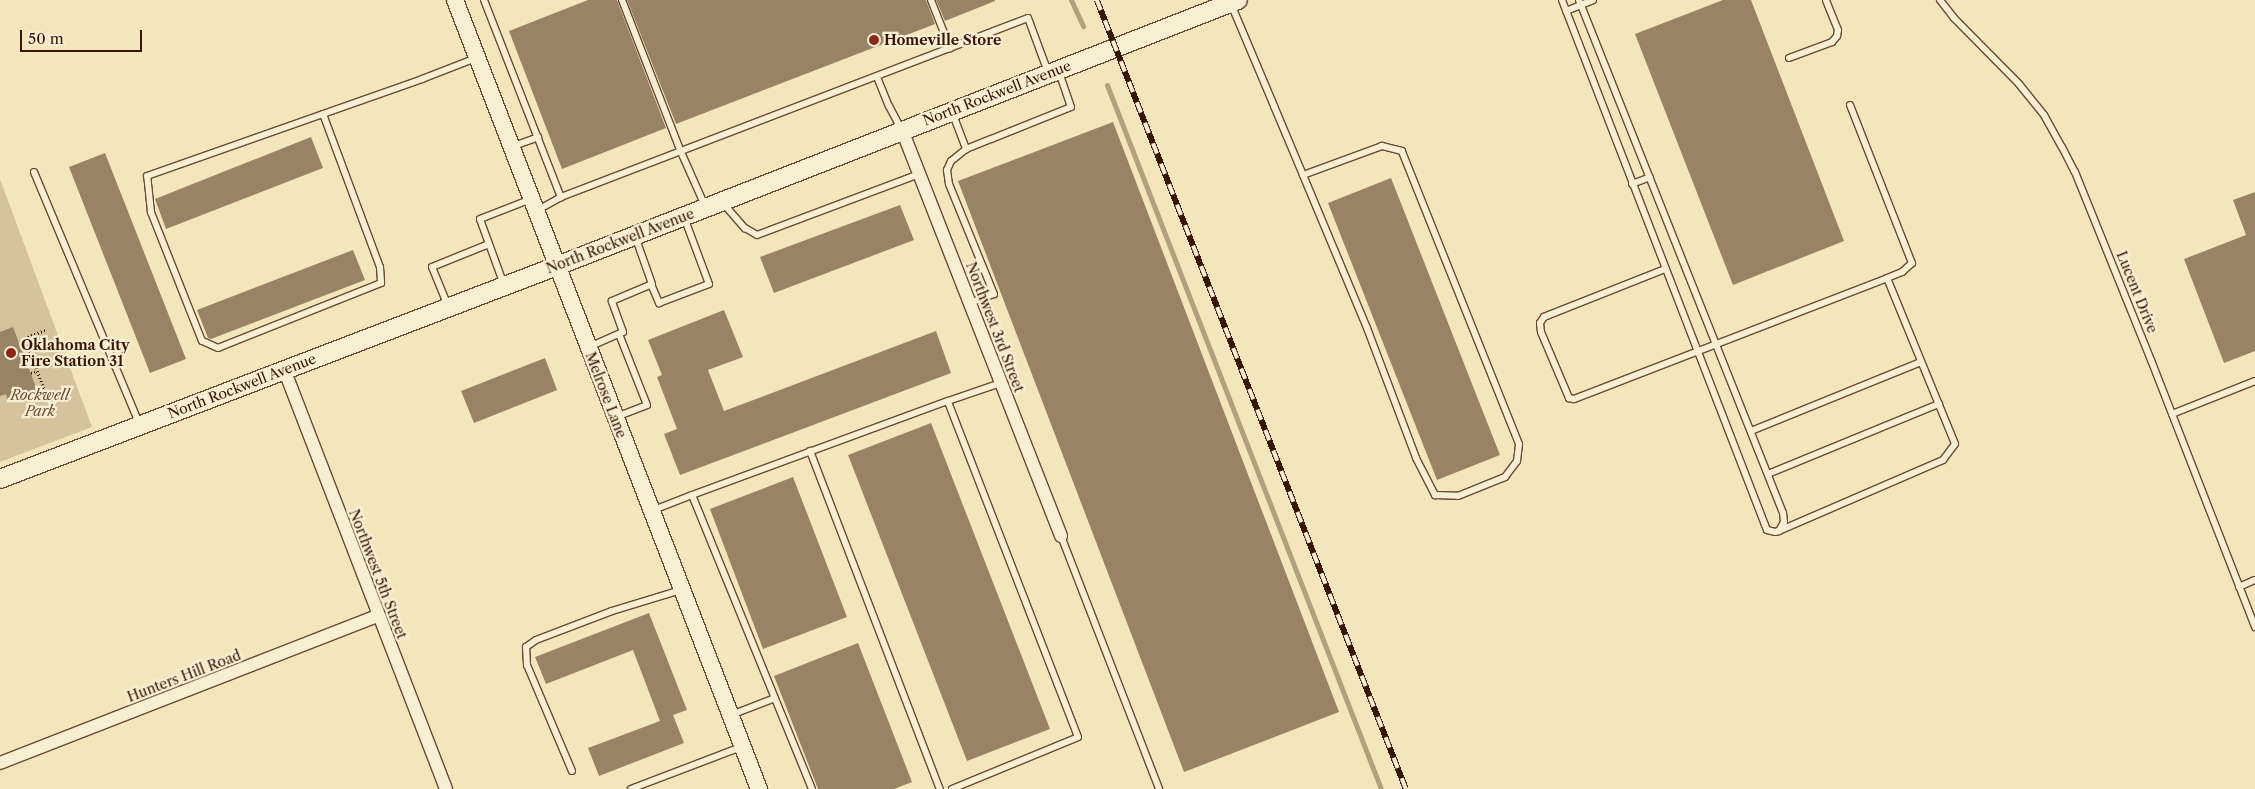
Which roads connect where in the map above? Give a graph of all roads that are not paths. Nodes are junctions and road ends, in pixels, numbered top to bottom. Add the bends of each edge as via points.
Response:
1 (455, 0) edge
2 (460, 0) edge
3 (484, 0) edge
4 (622, 0) edge
5 (931, 0) edge
6 (1562, 0) edge
7 (1593, 0) edge
8 (1826, 0) edge
9 (1940, 0) edge
10 (1235, 1) edge
11 (1580, 2) edge
12 (1566, 11) junction
13 (950, 48) junction
14 (477, 57) junction
15 (1789, 58) dead end
16 (1053, 71) junction
17 (877, 76) junction
18 (1850, 105) dead end
19 (951, 111) junction
20 (323, 114) junction
21 (902, 130) junction
22 (538, 137) junction
23 (512, 147) junction
24 (966, 149) junction
25 (681, 152) junction
26 (34, 172) dead end
27 (919, 174) junction
28 (1303, 175) junction
29 (1650, 177) junction
30 (1632, 184) junction
31 (561, 197) junction
32 (713, 204) junction
33 (534, 205) junction
34 (684, 216) junction
35 (635, 235) junction
36 (489, 244) junction
37 (557, 266) junction
38 (1665, 269) junction
39 (1887, 278) junction
40 (651, 284) junction
41 (504, 286) junction
42 (970, 303) junction
43 (448, 307) junction
44 (619, 334) junction
45 (1716, 343) junction
46 (588, 348) junction
47 (1698, 350) junction
48 (1921, 362) junction
49 (284, 369) junction
50 (2255, 381) edge
51 (1001, 383) junction
52 (948, 400) junction
53 (1939, 404) junction
54 (2172, 414) junction
55 (615, 418) junction
56 (139, 425) junction
57 (1751, 432) junction
58 (810, 451) junction
59 (1768, 474) junction
60 (0, 479) edge
61 (692, 495) junction
62 (651, 511) junction
63 (1779, 531) junction
64 (1061, 536) joint
65 (2255, 580) edge
66 (2239, 587) junction
67 (681, 590) junction
68 (378, 616) junction
69 (2255, 627) edge
70 (775, 698) junction
71 (730, 715) junction
72 (742, 746) junction
73 (0, 763) edge
74 (572, 771) dead end
75 (446, 789) edge
76 (631, 789) edge
77 (759, 789) edge
78 (812, 789) edge
79 (940, 789) edge
80 (952, 789) edge
81 (1159, 789) edge

1 - 2 lane
1 - 14 street, Melrose Lane
3 - 22 lane
4 - 25 lane
5 - 13 lane
6 - 12 lane
7 - 11 lane
8 - 15 lane via 1838,30 1837,36 1832,42
9 - 54 lane, Lucent Drive via 2019,84 2044,115 2062,147
10 - 16 main road, North Rockwell Avenue
10 - 28 lane
11 - 12 lane
11 - 29 lane
12 - 30 lane
13 - 16 lane via 1028,18
13 - 17 lane
14 - 20 lane
14 - 23 street, Melrose Lane
16 - 19 main road, North Rockwell Avenue
16 - 24 lane via 1072,107
17 - 21 lane
17 - 25 lane
18 - 39 lane via 1912,263 1902,272
19 - 21 main road, North Rockwell Avenue
19 - 24 lane
20 - 20 lane via 147,176 151,212 202,341 218,348 381,283 380,267
21 - 27 street, Northwest 3rd Street
21 - 32 main road, North Rockwell Avenue
22 - 23 lane
22 - 31 lane
23 - 33 street, Melrose Lane
24 - 42 lane via 951,161 948,170 950,184 994,294
25 - 31 lane
25 - 32 lane
26 - 56 lane
27 - 32 lane via 757,235
27 - 42 street, Northwest 3rd Street
28 - 28 lane via 1367,328 1416,458 1435,495 1458,496 1505,477 1517,461 1518,444 1402,151 1382,146
29 - 30 lane
29 - 45 lane
30 - 38 lane
31 - 33 lane
32 - 34 main road, North Rockwell Avenue
33 - 36 lane via 480,219
33 - 37 street, Melrose Lane
34 - 35 main road, North Rockwell Avenue
34 - 40 lane via 709,284 658,303
35 - 37 main road, North Rockwell Avenue
35 - 40 lane
36 - 41 lane
36 - 43 lane via 432,267
37 - 41 main road, North Rockwell Avenue
37 - 46 street, Melrose Lane
38 - 47 lane
38 - 47 lane via 1544,317 1540,323 1541,332 1565,393 1574,399
39 - 45 lane
39 - 48 lane
40 - 44 lane via 612,301 624,332
41 - 43 main road, North Rockwell Avenue
42 - 51 street, Northwest 3rd Street
43 - 49 main road, North Rockwell Avenue
44 - 46 lane
44 - 55 lane via 647,405
45 - 47 lane
45 - 57 lane
46 - 55 street, Melrose Lane
47 - 63 lane via 1767,530
48 - 53 lane
48 - 57 lane
49 - 56 main road, North Rockwell Avenue
49 - 68 street, Northwest 5th Street
50 - 54 lane
51 - 52 lane
51 - 64 street, Northwest 3rd Street
52 - 58 lane
52 - 80 lane via 1078,737
53 - 59 lane
53 - 63 lane via 1955,444 1943,460
54 - 66 lane, Lucent Drive
55 - 62 street, Melrose Lane
56 - 60 main road, North Rockwell Avenue
57 - 59 lane
58 - 61 lane
58 - 79 lane
59 - 63 lane via 1783,513 1784,522
61 - 62 lane
61 - 70 lane
62 - 67 street, Melrose Lane
64 - 81 lane
65 - 66 lane
66 - 69 lane, Lucent Drive
67 - 71 street, Melrose Lane
67 - 74 lane via 612,612 536,640 526,647 527,665
68 - 73 street, Hunters Hill Road
68 - 75 street, Northwest 5th Street
70 - 71 lane
70 - 78 lane
71 - 72 street, Melrose Lane
72 - 76 lane
72 - 77 street, Melrose Lane

